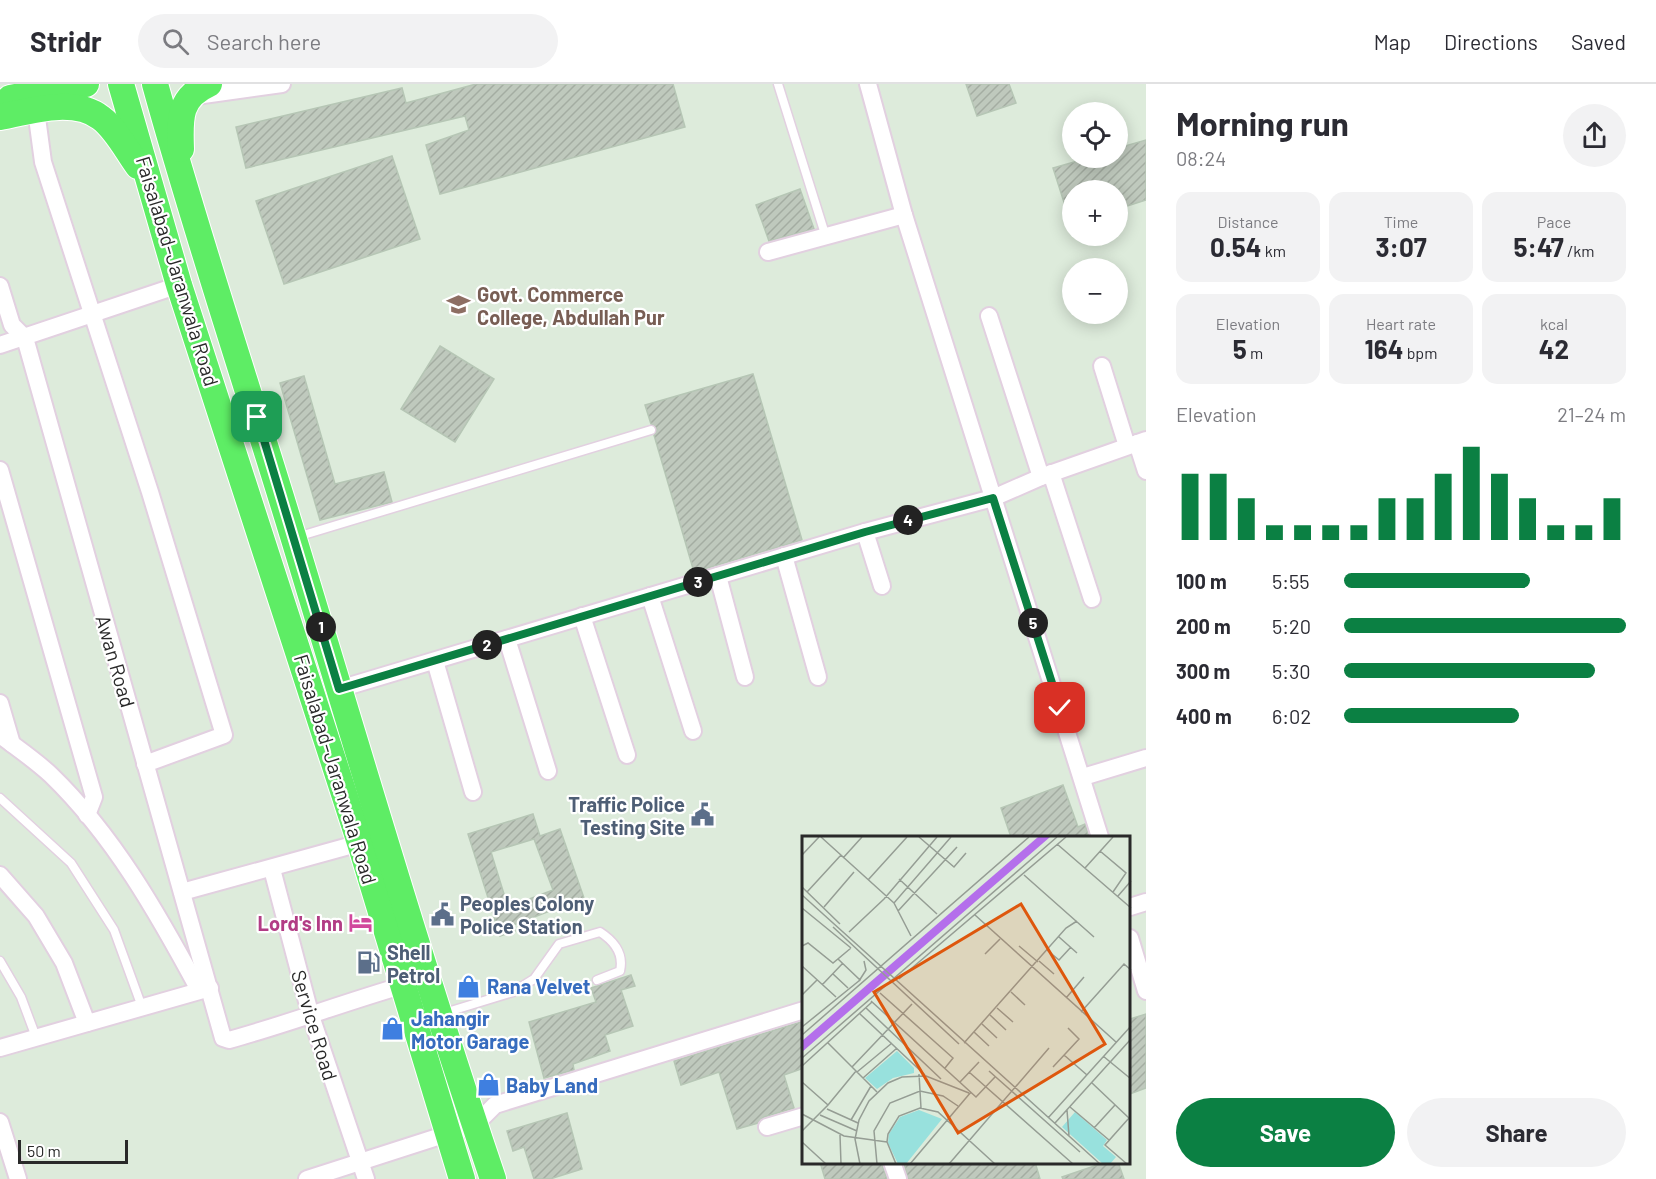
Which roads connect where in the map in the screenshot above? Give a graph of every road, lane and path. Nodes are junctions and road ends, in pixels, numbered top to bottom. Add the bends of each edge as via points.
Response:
1 (86, 84) edge
2 (282, 84) edge
3 (778, 84) edge
4 (868, 84) edge
5 (155, 85) edge
6 (122, 89) edge
7 (199, 90) edge
8 (0, 100) edge
9 (36, 110) junction
10 (0, 117) edge
11 (183, 182) junction
12 (152, 187) junction
13 (904, 215) junction
14 (825, 234) junction
15 (768, 252) dead end
16 (179, 285) junction
17 (0, 286) edge
18 (93, 314) junction
19 (988, 316) dead end
20 (23, 336) junction
21 (0, 345) edge
22 (1102, 366) dead end
23 (651, 430) dead end
24 (1137, 443) edge
25 (0, 470) edge
26 (1146, 471) edge
27 (1046, 475) junction
28 (993, 498) junction
29 (865, 532) junction
30 (294, 537) junction
31 (784, 556) junction
32 (718, 576) junction
33 (882, 586) dead end
34 (650, 596) junction
35 (1092, 599) dead end
36 (582, 616) junction
37 (507, 639) junction
38 (435, 660) junction
39 (745, 677) dead end
40 (818, 677) dead end
41 (339, 689) junction
42 (0, 703) edge
43 (693, 731) dead end
44 (6, 740) edge
45 (627, 755) dead end
46 (1146, 758) edge
47 (145, 765) junction
48 (548, 771) dead end
49 (1083, 777) junction
50 (473, 792) dead end
51 (0, 798) edge
52 (87, 815) junction
53 (1100, 836) edge
54 (360, 843) junction
55 (272, 869) junction
56 (0, 874) edge
57 (182, 892) junction
58 (1146, 902) edge
59 (1131, 907) edge
60 (1131, 941) edge
61 (0, 961) edge
62 (597, 980) dead end
63 (401, 986) junction
64 (205, 989) junction
65 (1146, 991) edge
66 (142, 1007) junction
67 (802, 1011) edge
68 (310, 1013) junction
69 (440, 1014) junction
70 (87, 1023) junction
71 (36, 1037) junction
72 (0, 1048) edge
73 (802, 1117) edge
74 (0, 1122) edge
75 (475, 1125) junction
76 (767, 1126) dead end
77 (447, 1135) junction
78 (359, 1163) junction
79 (893, 1164) edge
80 (18, 1179) edge
81 (307, 1179) edge
82 (366, 1179) edge
83 (462, 1179) edge
84 (493, 1179) edge
85 (898, 1179) edge

1 - 8 main road
2 - 7 street
3 - 14 lane
4 - 13 street
5 - 11 main road, Faisalabad–Jaranwala Road
6 - 12 main road, Faisalabad–Jaranwala Road
7 - 11 main road via 180,123
9 - 10 main road
9 - 12 main road via 68,107 100,117
9 - 18 street via 43,162
11 - 30 main road, Faisalabad–Jaranwala Road
12 - 16 main road, Faisalabad–Jaranwala Road
13 - 14 street
13 - 28 street
14 - 15 street
16 - 18 street
16 - 54 main road, Faisalabad–Jaranwala Road
17 - 20 street, Awan Road via 12,325
18 - 20 street
18 - 47 street via 224,735
19 - 27 street
20 - 21 street
20 - 47 street, Awan Road
22 - 24 street
23 - 30 lane
24 - 26 street
24 - 27 street
25 - 52 street via 94,797
27 - 28 street
27 - 35 street
28 - 29 street
28 - 49 street
29 - 31 street
29 - 33 street
30 - 41 main road, Faisalabad–Jaranwala Road
31 - 32 street
31 - 40 street
32 - 34 street
32 - 39 street
34 - 36 street
34 - 43 street
36 - 37 street
36 - 45 street
37 - 38 street
37 - 48 street
38 - 41 street
38 - 50 street
41 - 69 main road, Faisalabad–Jaranwala Road
42 - 44 street
44 - 52 street via 51,775
46 - 49 street
47 - 57 street, Awan Road
49 - 53 street
51 - 66 lane via 71,863 114,930
52 - 64 street via 106,837
54 - 55 street
54 - 63 main road, Faisalabad–Jaranwala Road
55 - 57 street
55 - 68 street, Service Road
56 - 70 street via 36,916 64,963
57 - 64 street, Awan Road
58 - 59 street
60 - 65 street
61 - 71 lane via 21,997
62 - 69 lane via 620,971 622,963 614,941 600,932 560,944 534,979 513,992
63 - 68 street
63 - 77 main road, Faisalabad–Jaranwala Road
64 - 66 street
64 - 68 street, Awan Road via 226,1040 291,1023
66 - 70 street
67 - 75 street via 495,1105
68 - 78 street, Service Road
69 - 75 main road, Faisalabad–Jaranwala Road
70 - 71 street
71 - 72 street
73 - 76 street
74 - 80 street
75 - 77 street
75 - 84 main road, Faisalabad–Jaranwala Road
77 - 78 street
77 - 83 main road, Faisalabad–Jaranwala Road
78 - 81 street
78 - 82 street, Service Road
79 - 85 street

